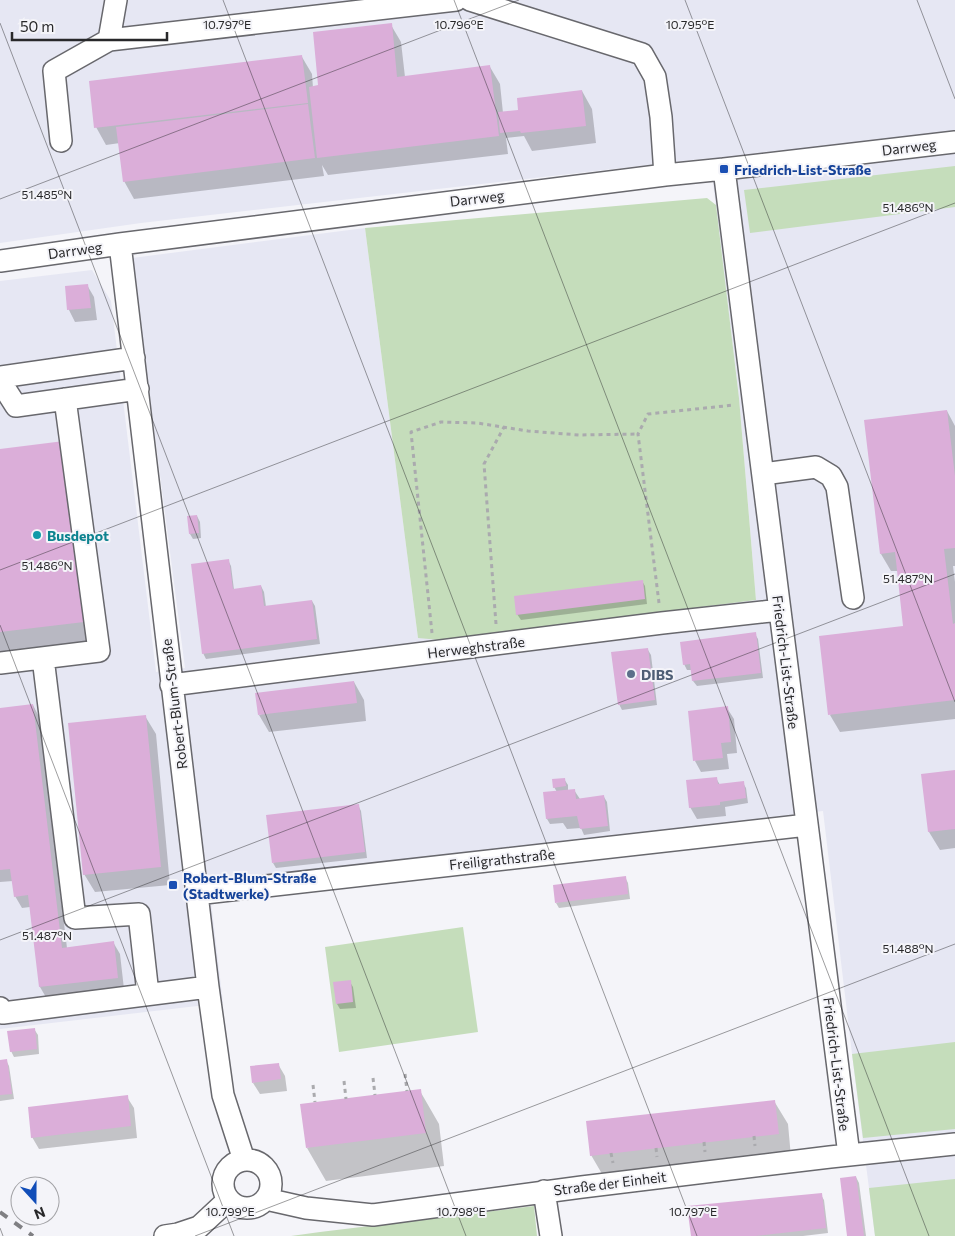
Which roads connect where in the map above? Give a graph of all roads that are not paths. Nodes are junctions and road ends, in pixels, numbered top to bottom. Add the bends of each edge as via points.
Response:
1 (116, 0) edge
2 (456, 0) edge
3 (478, 1) edge
4 (109, 40) junction
5 (61, 141) dead end
6 (955, 142) edge
7 (724, 169) junction
8 (665, 174) junction
9 (120, 244) junction
10 (0, 261) edge
11 (134, 358) junction
12 (0, 376) edge
13 (0, 380) edge
14 (138, 389) junction
15 (65, 399) junction
16 (762, 474) junction
17 (853, 598) dead end
18 (780, 610) junction
19 (43, 658) junction
20 (0, 663) edge
21 (171, 685) junction
22 (807, 825) junction
23 (196, 894) junction
24 (208, 987) junction
25 (148, 994) junction
26 (0, 1008) edge
27 (955, 1144) edge
28 (849, 1155) junction
29 (244, 1160) junction
30 (544, 1192) junction
31 (266, 1199) junction
32 (228, 1200) junction
33 (165, 1236) edge
34 (551, 1236) edge

1 - 4 street
2 - 4 street
3 - 8 street via 642,54 655,77
4 - 5 street via 54,71
6 - 7 street, Darrweg
7 - 8 street, Darrweg
7 - 16 street, Friedrich-List-Straße
8 - 9 street, Darrweg
9 - 10 street, Darrweg
9 - 11 street, Robert-Blum-Straße
11 - 12 street
11 - 14 street, Robert-Blum-Straße
13 - 15 street via 16,406
14 - 15 street
14 - 21 street, Robert-Blum-Straße
15 - 19 street via 99,651
16 - 17 street via 816,467 832,476 837,487
16 - 18 street, Friedrich-List-Straße
18 - 21 street, Herweghstraße
18 - 22 street, Friedrich-List-Straße
19 - 20 street
19 - 25 street via 75,918 139,914
21 - 23 street, Robert-Blum-Straße
22 - 23 street, Freiligrathstraße
22 - 28 street, Friedrich-List-Straße
23 - 24 street, Robert-Blum-Straße
24 - 25 street
24 - 29 street, Robert-Blum-Straße via 223,1095
25 - 26 street via 3,1012
27 - 28 street, Straße der Einheit
28 - 30 street, Straße der Einheit
29 - 31 street via 256,1161 270,1175 272,1184
29 - 32 street via 226,1170 223,1191
30 - 31 street, Straße der Einheit via 373,1215 306,1208
30 - 34 street
31 - 32 street via 253,1208 234,1206
32 - 33 street via 199,1226

